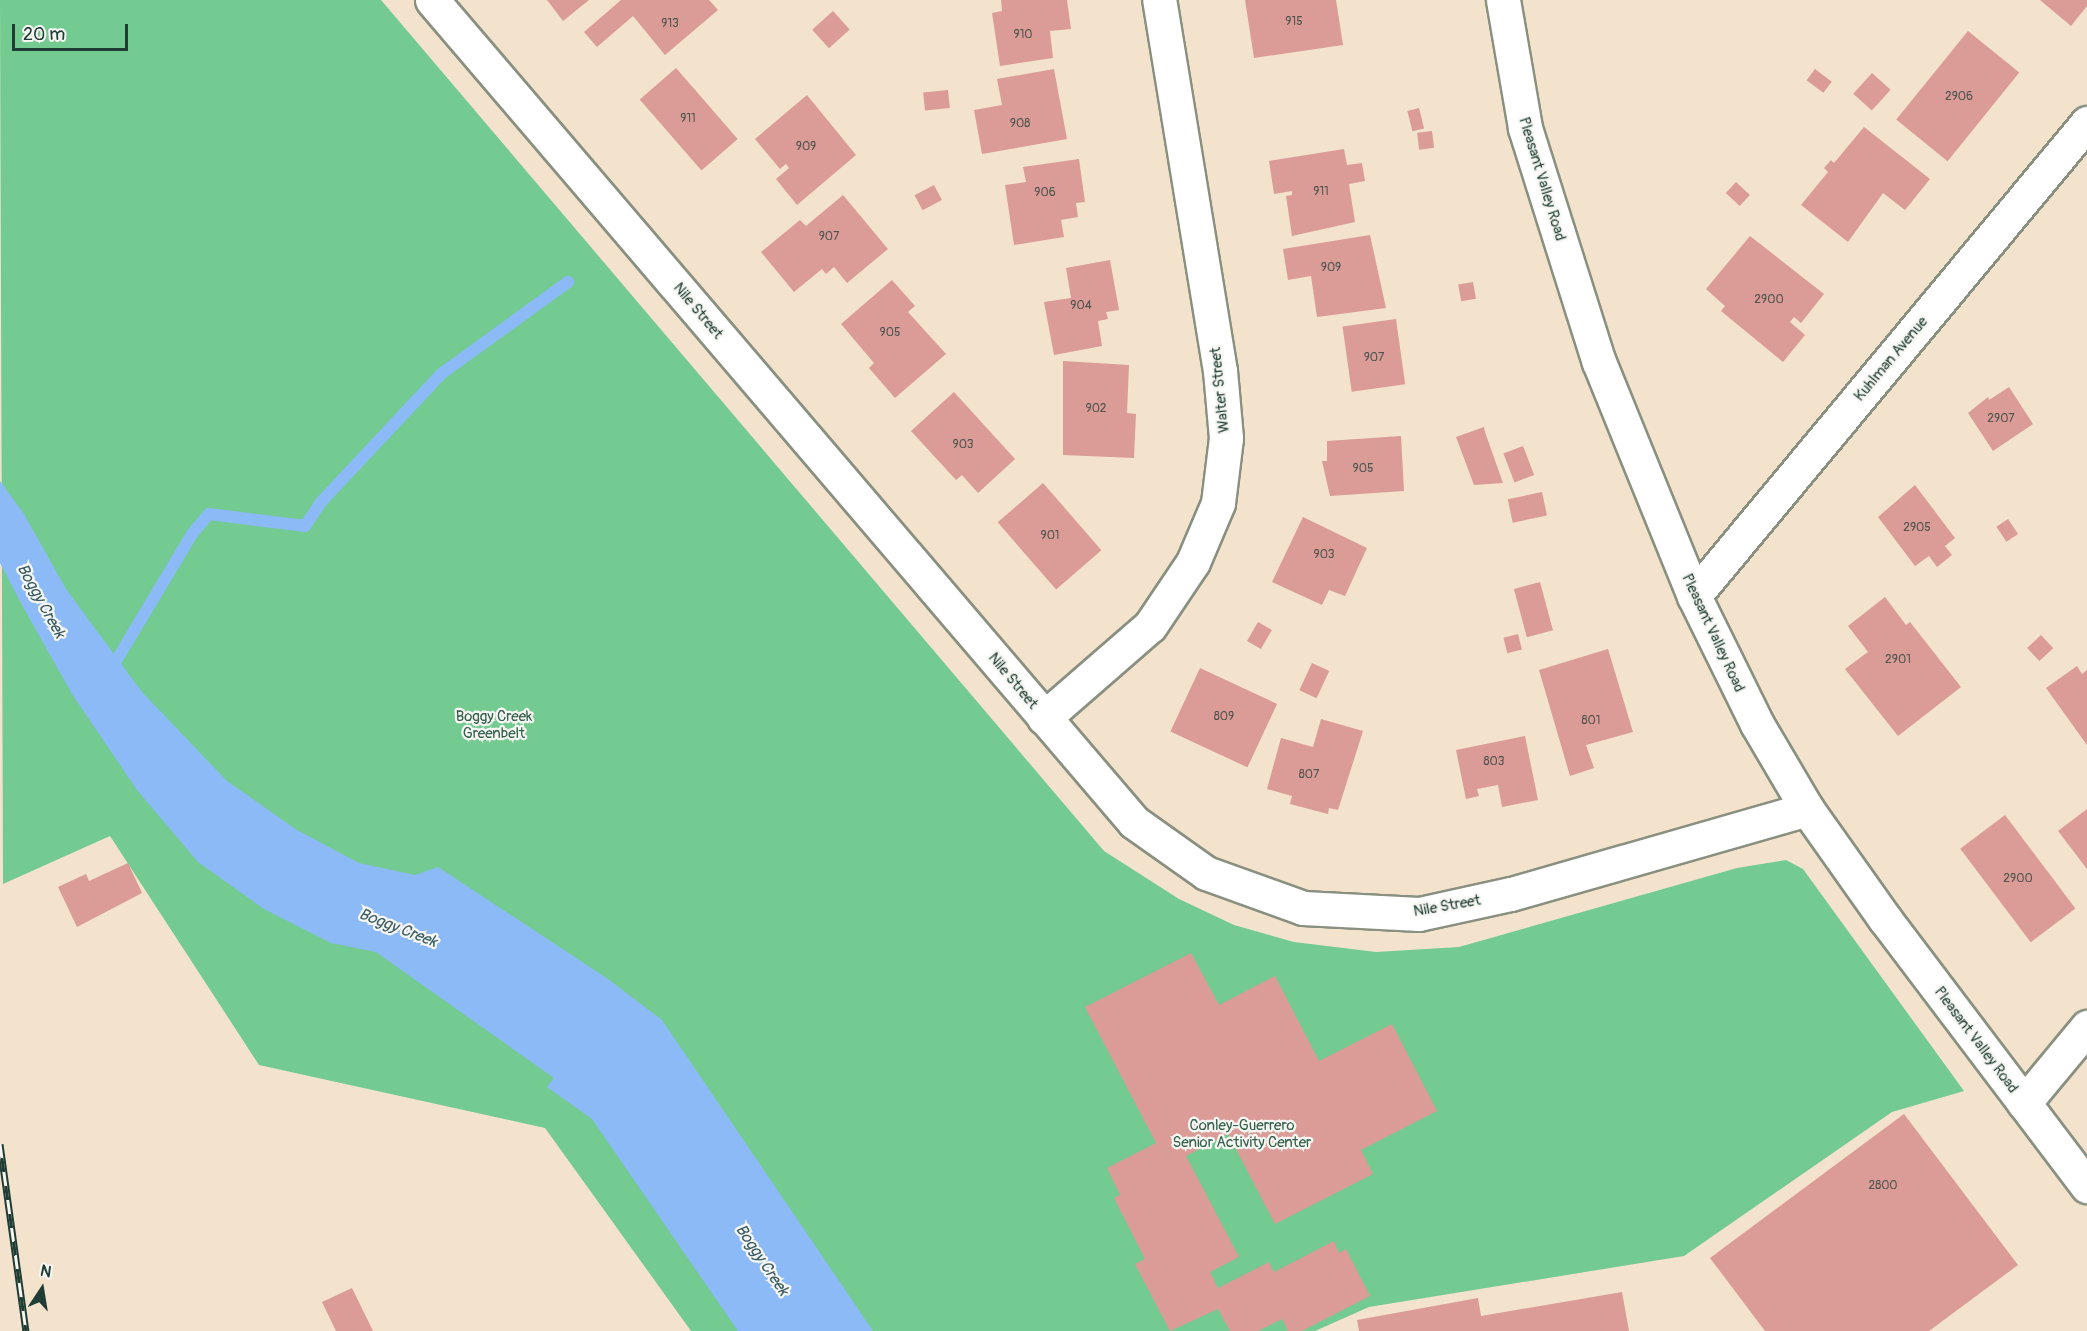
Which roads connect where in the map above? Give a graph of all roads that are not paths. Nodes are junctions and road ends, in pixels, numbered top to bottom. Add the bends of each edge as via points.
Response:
1 (432, 0) edge
2 (1160, 0) edge
3 (1503, 0) edge
4 (2087, 123) edge
5 (1694, 596) junction
6 (1044, 718) junction
7 (1807, 808) junction
8 (2087, 1027) edge
9 (2024, 1103) junction
10 (2087, 1186) edge

1 - 6 street, Nile Street
2 - 6 street, Walter Street via 1220,371 1226,438 1218,503 1193,562 1150,626
3 - 5 street, Pleasant Valley Road via 1525,128 1596,351
4 - 5 street, Kuhlman Avenue
5 - 7 street, Pleasant Valley Road via 1757,724
6 - 7 street, Nile Street via 1134,822 1206,873 1303,908 1419,914 1511,894
7 - 9 street, Pleasant Valley Road
8 - 9 street
9 - 10 street, Pleasant Valley Road

